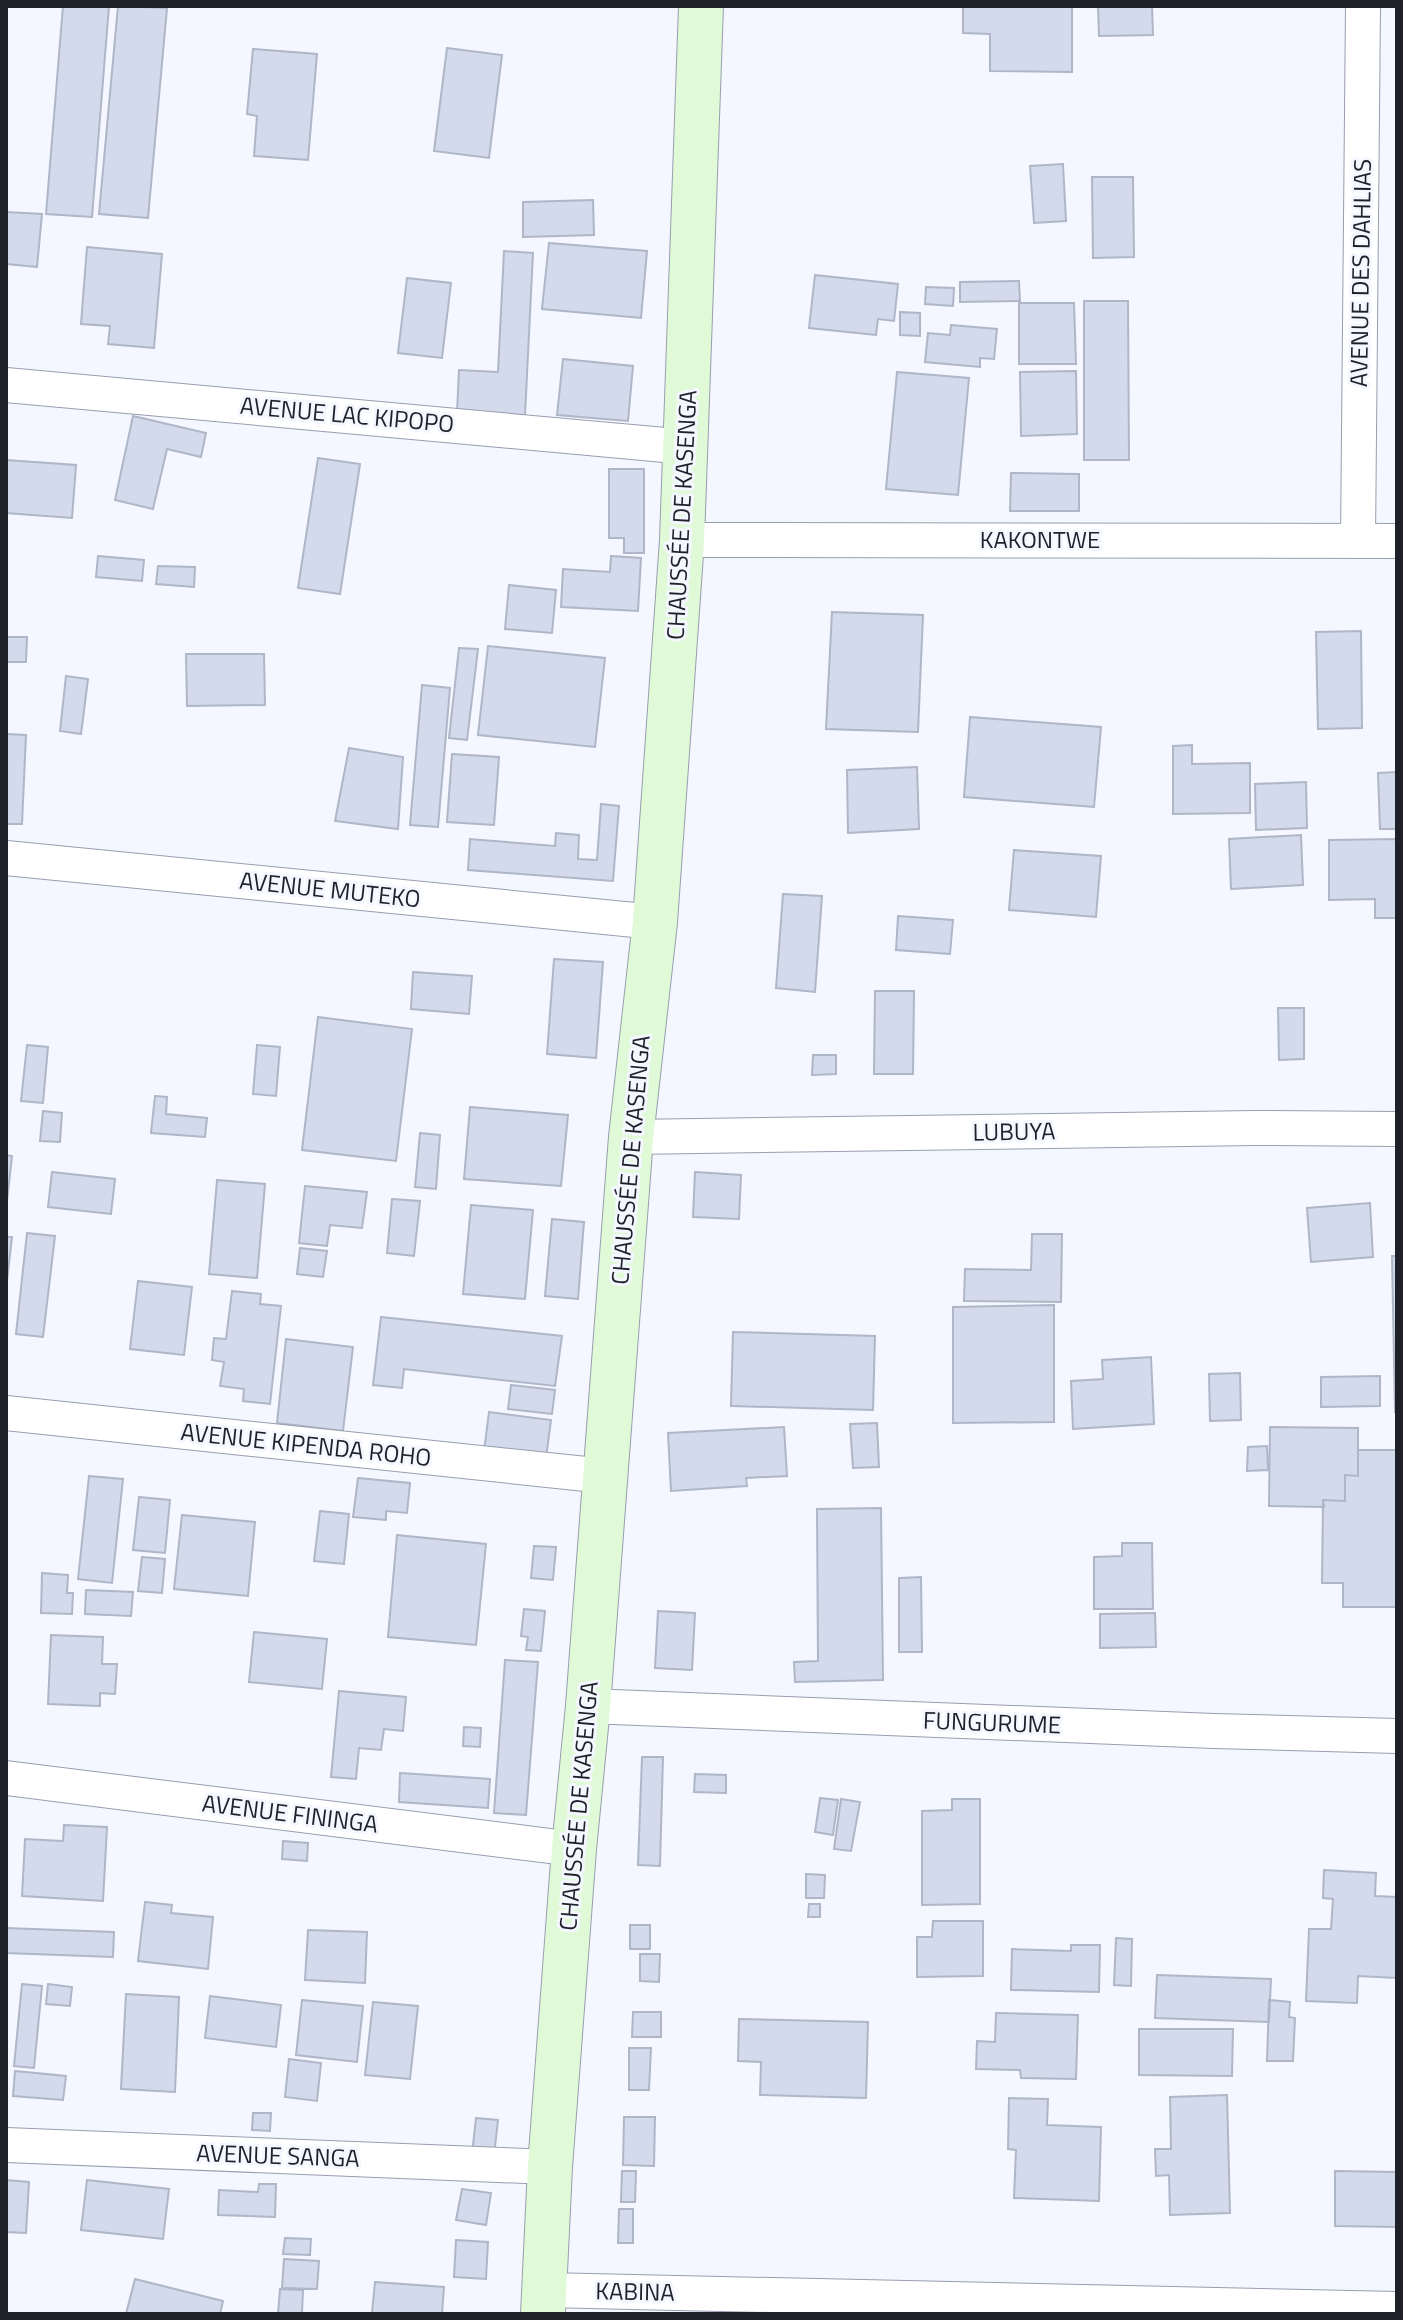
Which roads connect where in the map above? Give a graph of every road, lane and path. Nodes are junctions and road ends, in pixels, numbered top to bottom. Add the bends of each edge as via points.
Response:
1 (701, 6) edge
2 (1363, 6) edge
3 (6, 385) edge
4 (687, 447) junction
5 (682, 540) junction
6 (1358, 541) junction
7 (1397, 541) edge
8 (6, 858) edge
9 (655, 922) junction
10 (1397, 1129) edge
11 (631, 1137) junction
12 (6, 1413) edge
13 (605, 1476) junction
14 (588, 1706) junction
15 (1397, 1736) edge
16 (6, 1778) edge
17 (574, 1849) junction
18 (6, 2145) edge
19 (550, 2167) junction
20 (544, 2302) edge
21 (1397, 2309) edge

1 - 4 main road, CHAUSSÉE DE KASENGA
2 - 6 street, AVENUE DES DAHLIAS
3 - 4 street, AVENUE LAC KIPOPO
4 - 5 main road, CHAUSSÉE DE KASENGA
5 - 6 street, KAKONTWE
5 - 9 main road, CHAUSSÉE DE KASENGA
6 - 7 street, KAKONTWE
8 - 9 street, AVENUE MUTEKO
9 - 11 main road, CHAUSSÉE DE KASENGA
10 - 11 street, LUBUYA
11 - 13 main road, CHAUSSÉE DE KASENGA
12 - 13 street, AVENUE KIPENDA ROHO
13 - 14 main road, CHAUSSÉE DE KASENGA
14 - 15 street, FUNGURUME
14 - 17 main road, CHAUSSÉE DE KASENGA
16 - 17 street, AVENUE FININGA
17 - 19 main road, CHAUSSÉE DE KASENGA
18 - 19 street, AVENUE SANGA
19 - 20 main road, CHAUSSÉE DE KASENGA
20 - 21 street, KABINA

